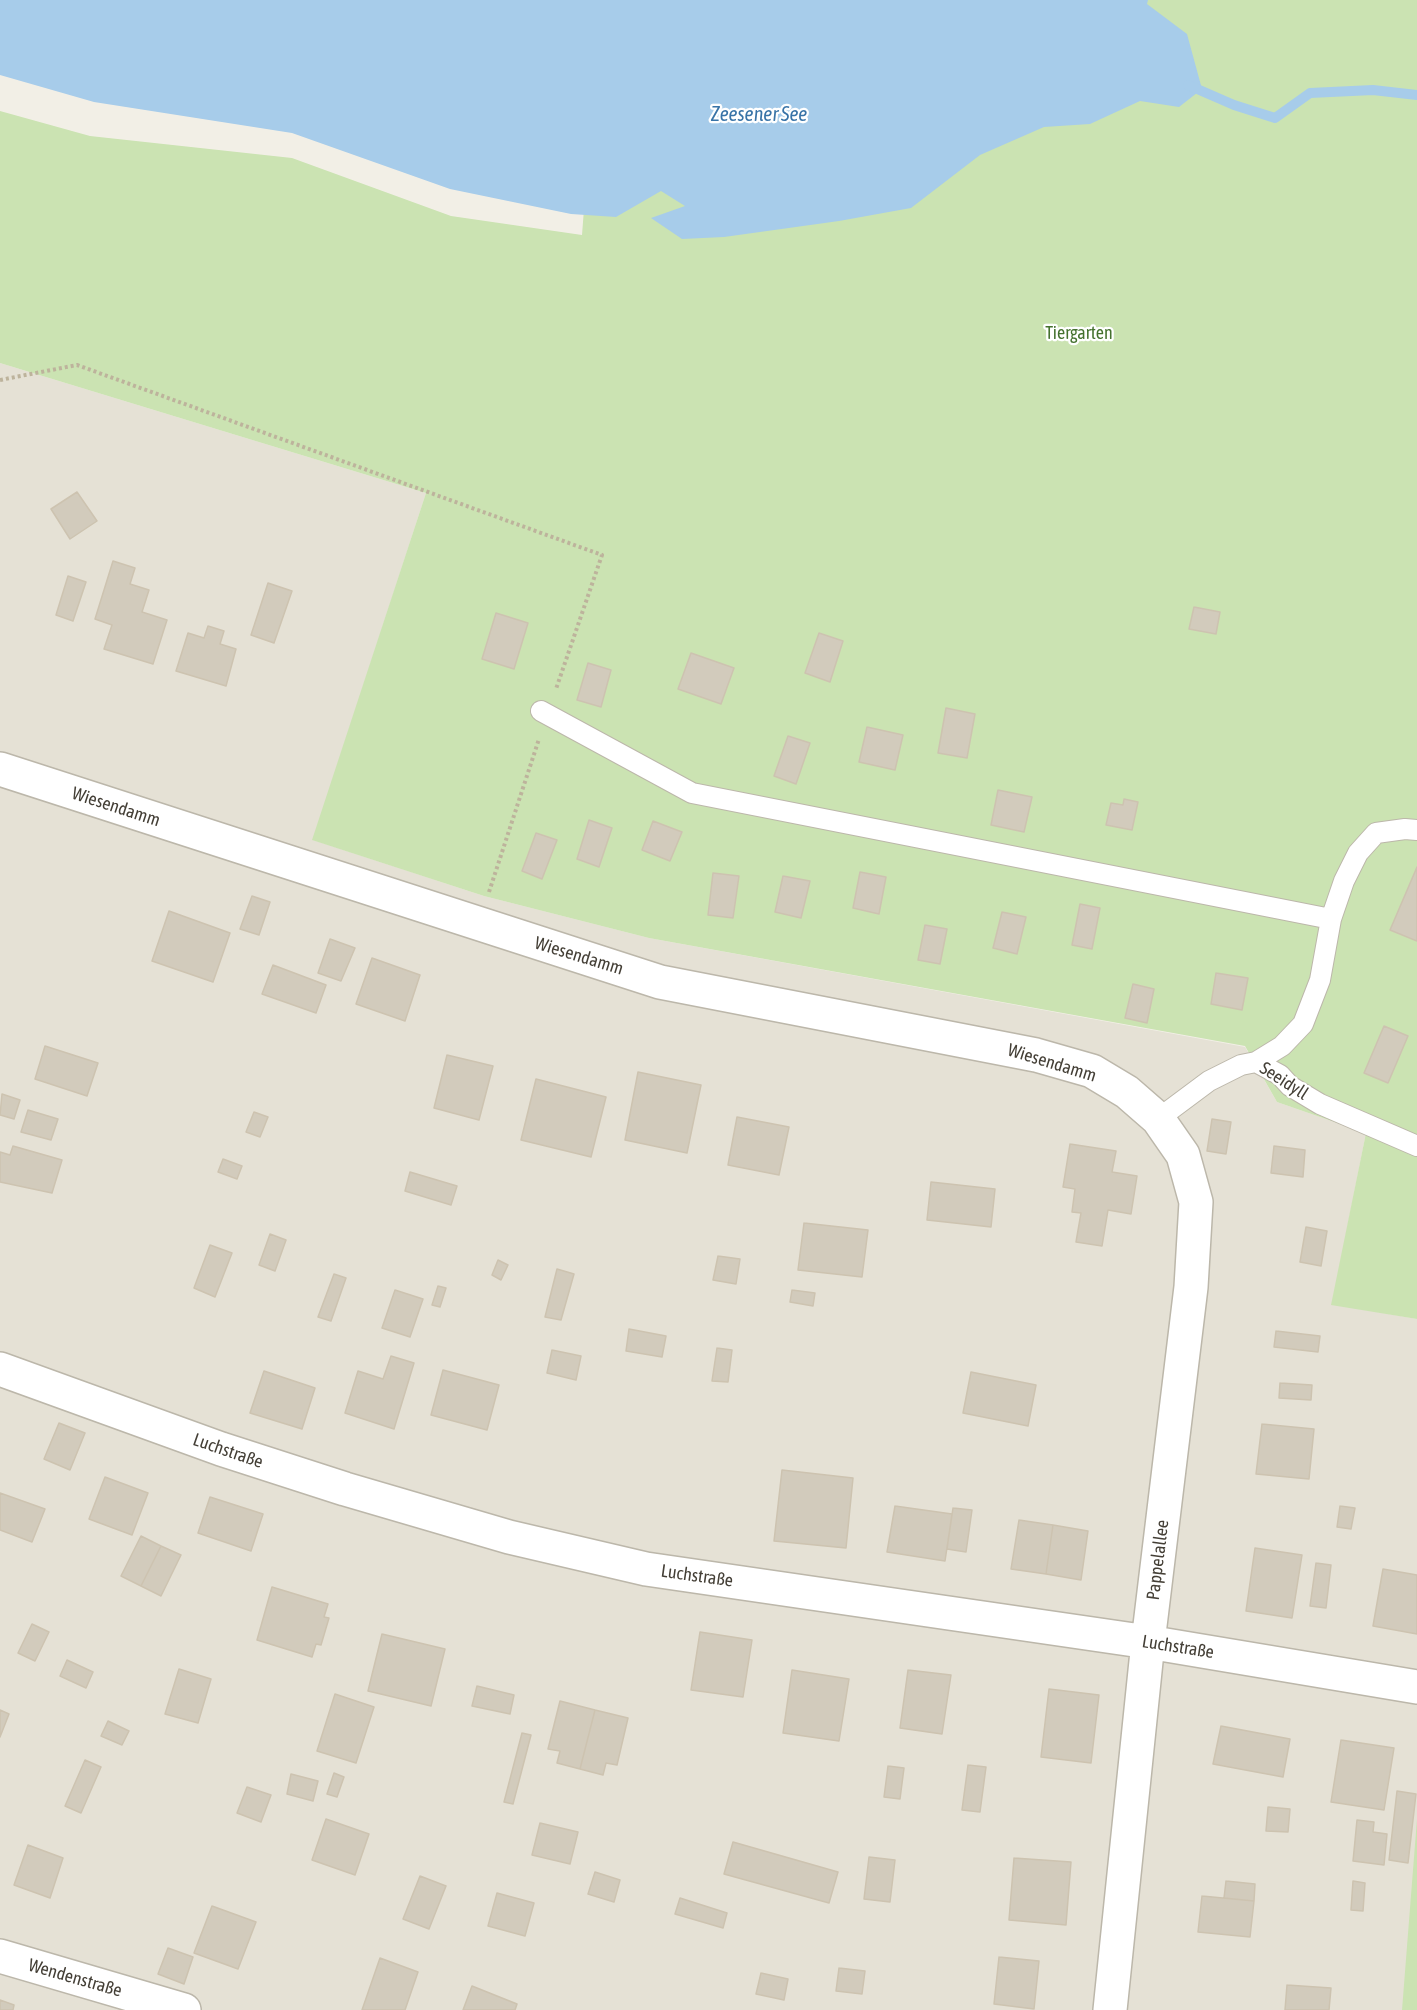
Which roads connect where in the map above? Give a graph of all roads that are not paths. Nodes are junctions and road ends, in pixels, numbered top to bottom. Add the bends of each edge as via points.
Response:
1 (544, 712) road end
2 (0, 769) edge
3 (1417, 830) edge
4 (1331, 919) junction
5 (1256, 1062) junction
6 (1158, 1119) junction
7 (1417, 1146) edge
8 (0, 1370) edge
9 (1148, 1642) junction
10 (1417, 1688) edge
11 (0, 1956) edge
12 (184, 2010) edge
13 (1110, 2010) edge

1 - 4 lane via 702,796
2 - 6 street, Wiesendamm via 660,982 1036,1054 1092,1071 1127,1092
3 - 4 lane via 1376,833 1358,853
4 - 5 lane via 1320,980 1303,1024 1282,1046
5 - 6 lane, Seeidyll via 1209,1081
5 - 7 lane, Seeidyll via 1320,1104
6 - 9 street, Pappelallee via 1183,1155 1196,1202 1184,1346
8 - 9 street, Luchstraße via 221,1449 509,1537 646,1569
9 - 10 street, Luchstraße
9 - 13 street, Pappelallee
11 - 12 street, Wendenstraße

